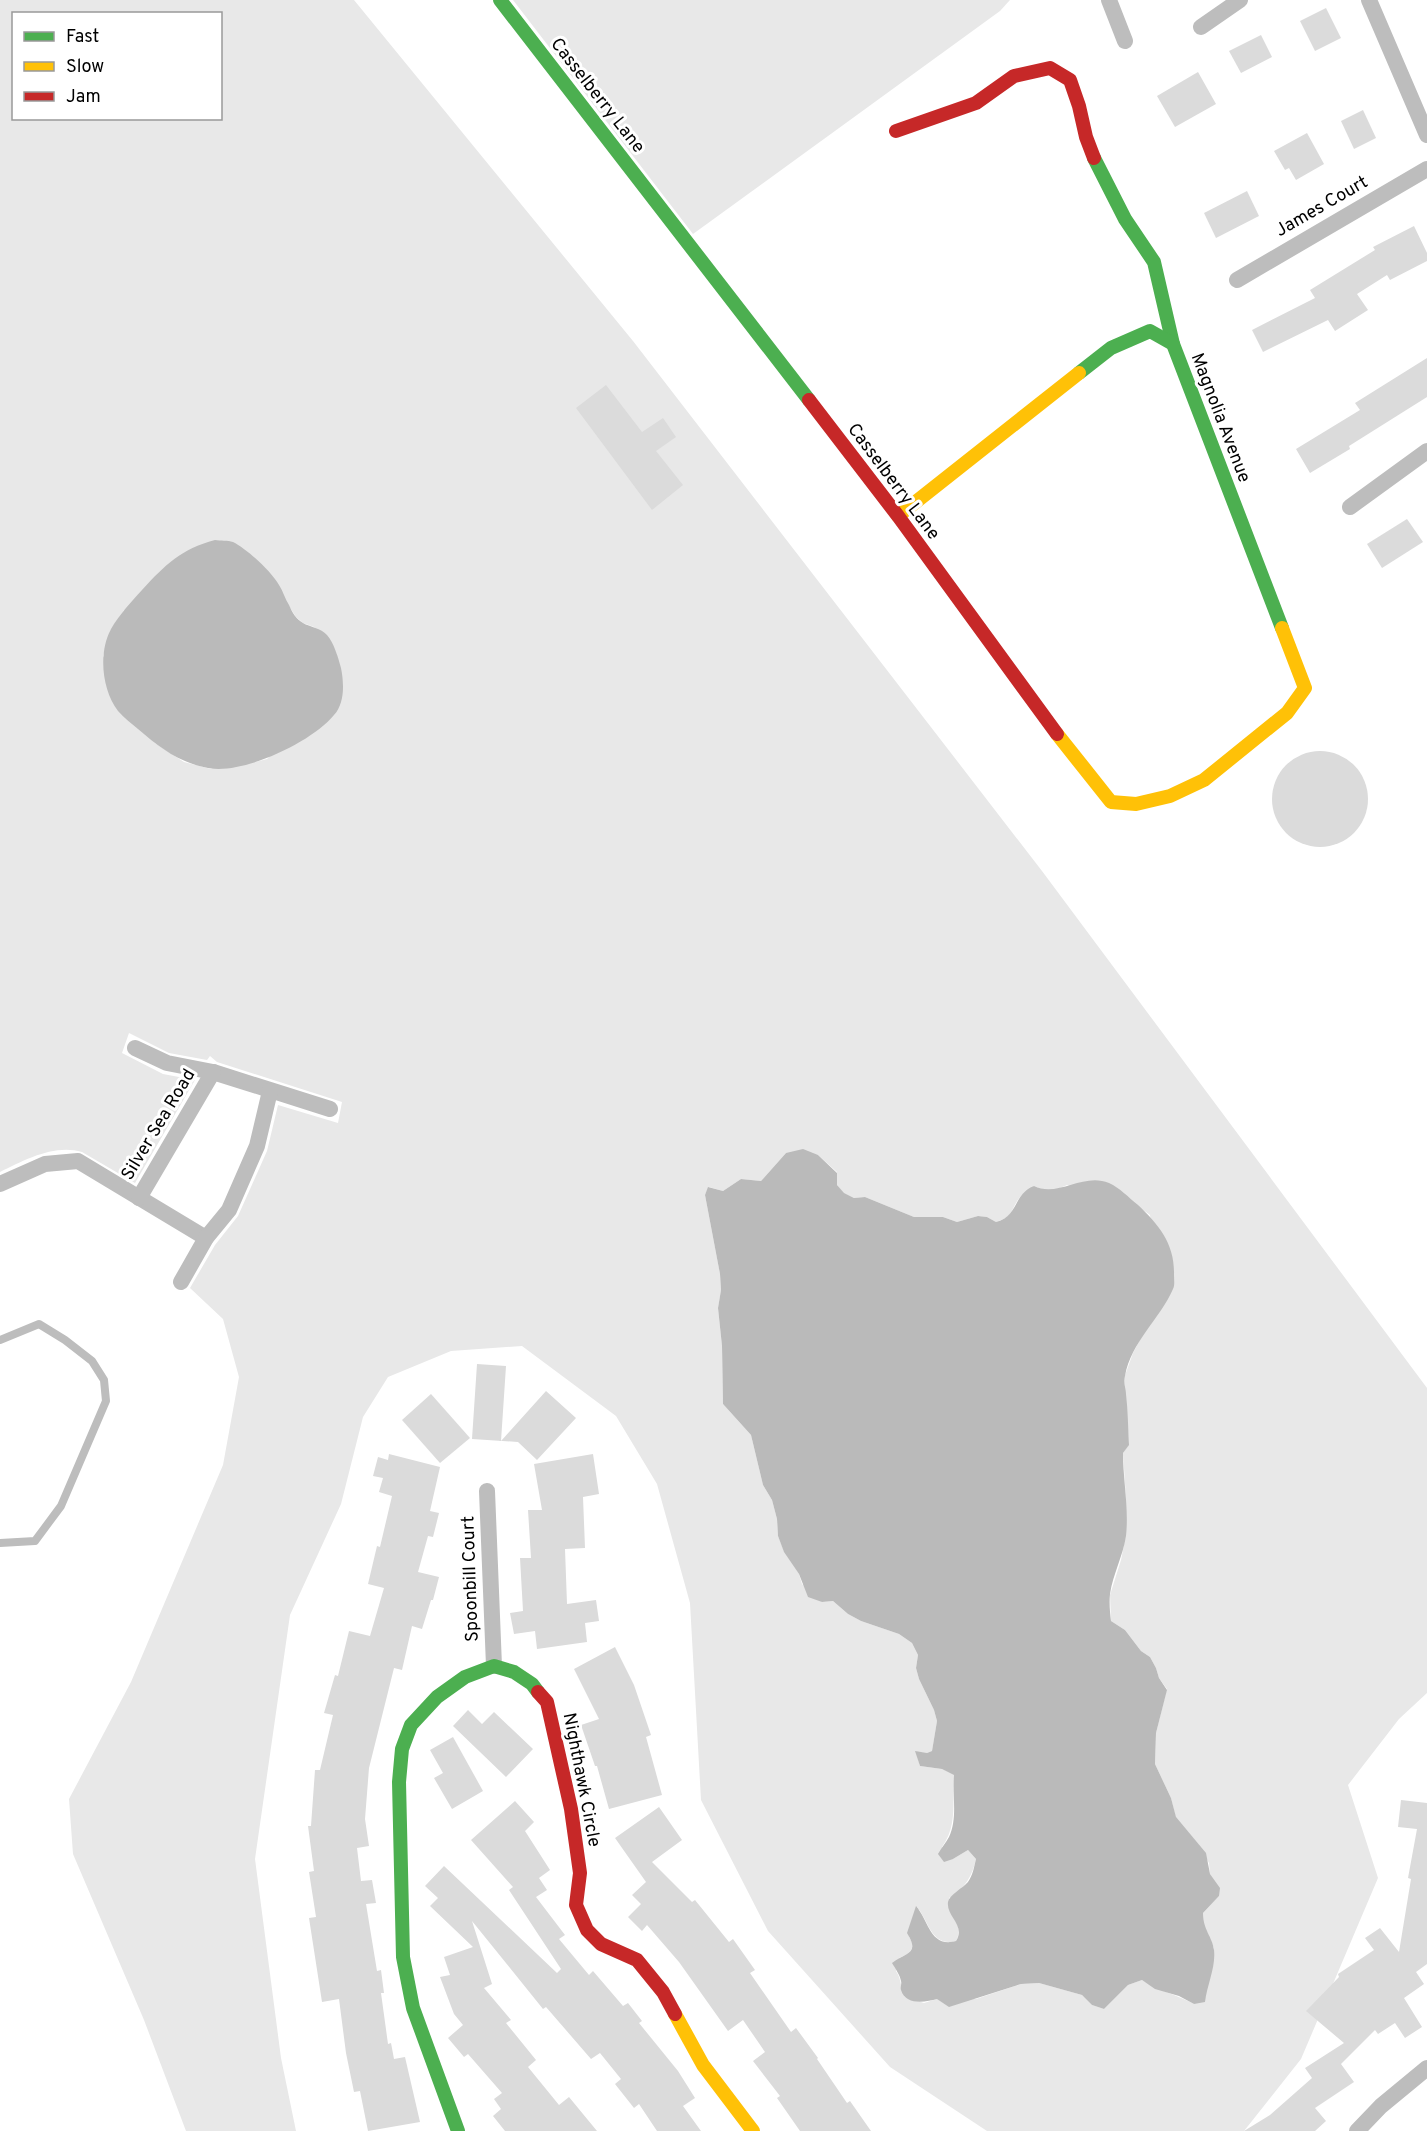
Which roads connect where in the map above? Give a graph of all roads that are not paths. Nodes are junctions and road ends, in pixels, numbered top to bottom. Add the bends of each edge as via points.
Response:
1 (500, 0) edge
2 (1109, 0) edge
3 (1240, 0) edge
4 (1369, 0) edge
5 (1201, 27) dead end
6 (1125, 41) dead end
7 (896, 131) dead end
8 (1427, 135) edge
9 (1427, 169) edge
10 (1237, 280) dead end
11 (1173, 344) junction
12 (1427, 451) edge
13 (1350, 507) dead end
14 (898, 516) junction
15 (1305, 688) joint
16 (135, 1048) dead end
17 (213, 1072) junction
18 (270, 1091) junction
19 (330, 1109) dead end
20 (0, 1184) edge
21 (139, 1198) junction
22 (206, 1238) junction
23 (181, 1282) dead end
24 (0, 1340) edge
25 (487, 1491) dead end
26 (0, 1543) edge
27 (494, 1666) junction
28 (1427, 2068) edge
29 (458, 2131) edge
30 (753, 2131) edge
31 (1357, 2131) edge

1 - 14 street, Casselberry Lane
2 - 6 street
3 - 5 street
4 - 8 street
7 - 11 street via 976,103 1014,76 1050,68 1070,80 1099,170 1154,262
9 - 10 street, James Court
11 - 14 street, Magnolia Avenue via 1150,331 1111,348
11 - 15 street, Magnolia Avenue
12 - 13 street
14 - 15 street, Casselberry Lane via 1062,741 1112,802 1136,804 1170,796 1204,780 1287,713
16 - 17 street, Silver Sea Road via 167,1063
17 - 18 street, Silver Sea Road
17 - 21 street, Silver Sea Road
18 - 19 street, Silver Sea Road
18 - 22 street via 257,1146 229,1210
20 - 21 street, Silver Sea Road via 45,1164 78,1161
21 - 22 street, Silver Sea Road
22 - 23 street
24 - 26 lane via 39,1324 92,1361 104,1380 106,1401 55,1515 35,1541
25 - 27 street, Spoonbill Court
27 - 29 street via 455,1683 411,1725 402,1749 399,1782 403,1958 413,2008
27 - 30 street, Nighthawk Circle via 514,1672 532,1684 547,1702 580,1873 576,1905 587,1930 601,1944 638,1960 663,1992 703,2065
28 - 31 street

